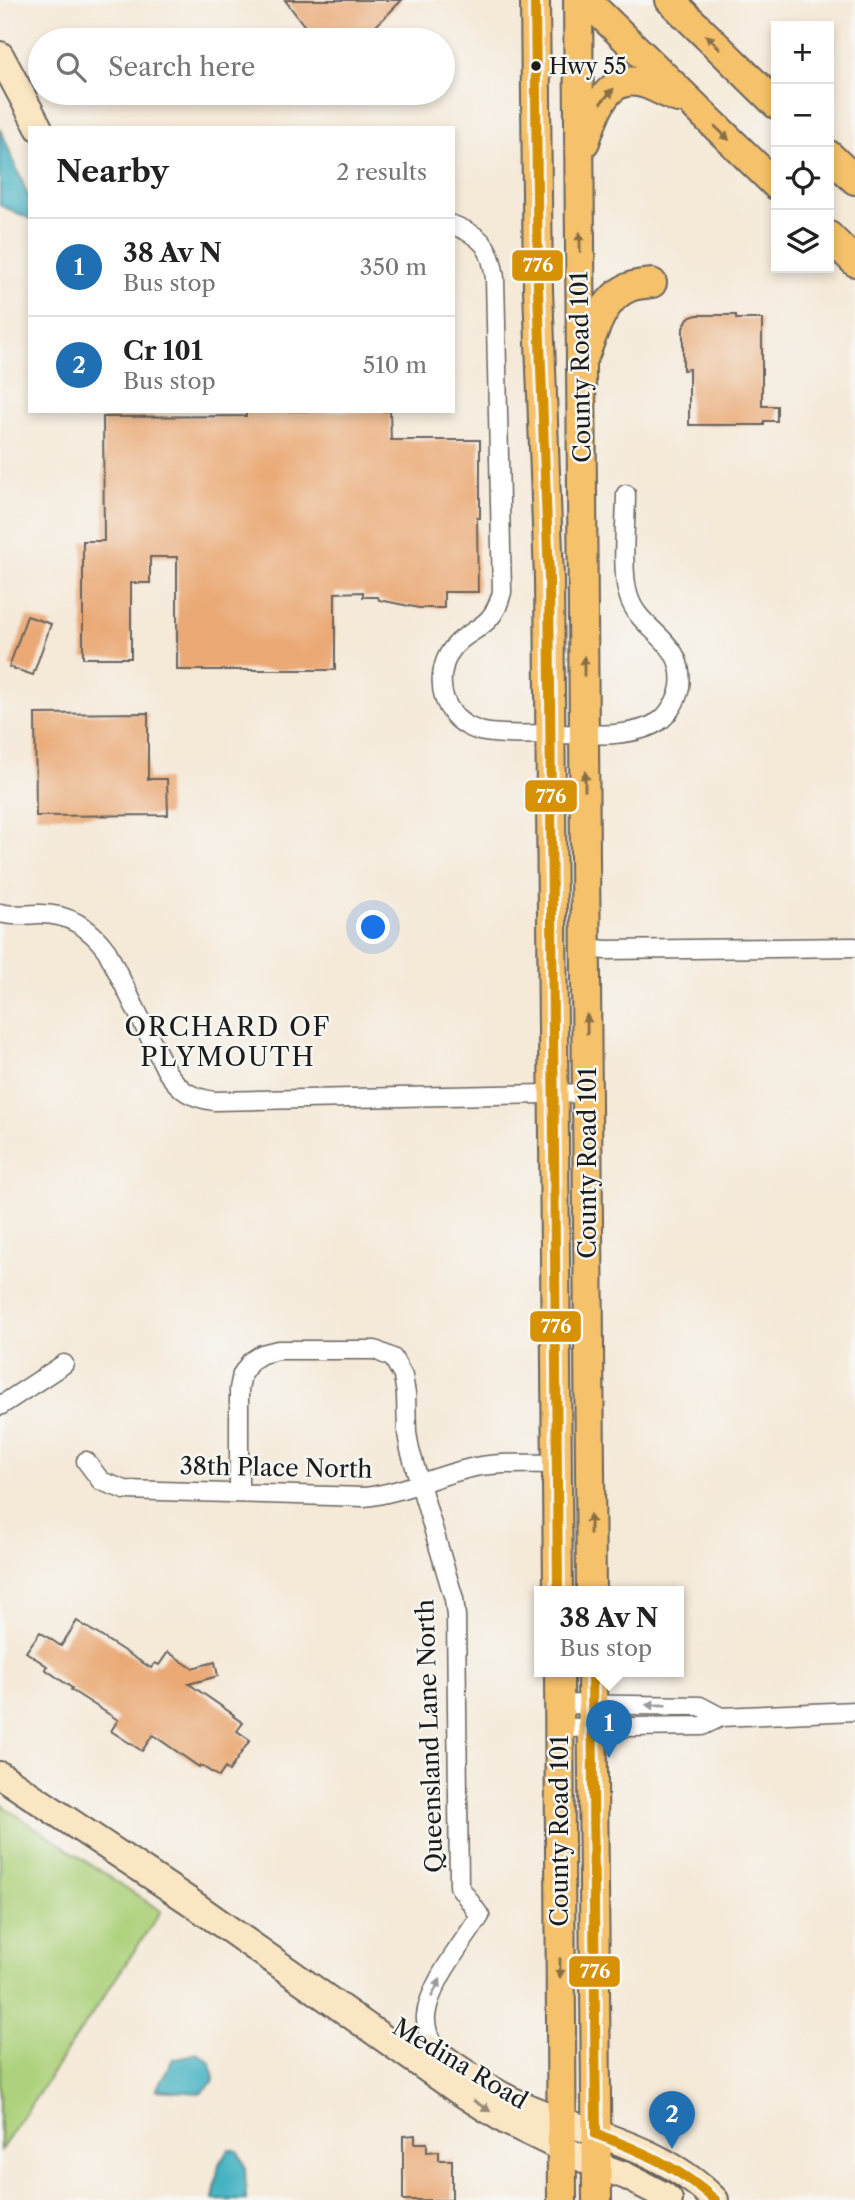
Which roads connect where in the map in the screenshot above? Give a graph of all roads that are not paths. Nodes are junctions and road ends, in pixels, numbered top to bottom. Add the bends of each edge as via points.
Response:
1 (535, 0) edge
2 (578, 0) edge
3 (586, 0) edge
4 (670, 0) edge
5 (0, 55) edge
6 (771, 99) edge
7 (694, 106) junction
8 (39, 126) edge
9 (579, 158) junction
10 (834, 160) edge
11 (771, 180) edge
12 (855, 180) edge
13 (455, 226) edge
14 (834, 241) edge
15 (855, 261) edge
16 (652, 284) dead end
17 (581, 363) junction
18 (626, 494) dead end
19 (550, 734) junction
20 (584, 734) junction
21 (0, 913) edge
22 (855, 947) edge
23 (586, 948) junction
24 (554, 1093) junction
25 (588, 1093) junction
26 (64, 1364) dead end
27 (0, 1406) edge
28 (86, 1461) dead end
29 (557, 1464) junction
30 (420, 1483) junction
31 (239, 1493) junction
32 (558, 1586) edge
33 (591, 1586) edge
34 (559, 1677) edge
35 (592, 1677) edge
36 (855, 1711) edge
37 (559, 1716) junction
38 (592, 1716) junction
39 (0, 1775) edge
40 (244, 1942) junction
41 (436, 2053) junction
42 (561, 2119) junction
43 (596, 2134) junction
44 (562, 2149) junction
45 (596, 2165) junction
46 (562, 2200) edge
47 (597, 2200) edge
48 (668, 2200) edge
49 (715, 2200) edge

1 - 19 main road, County Road 101
2 - 9 main road, County Road 101
3 - 7 main road
6 -> 4 main road
5 - 8 street
9 -> 7 main road via 599,104 619,85 644,83
7 -> 11 main road
17 -> 9 main road, County Road 101
10 - 12 main road
13 - 19 street via 481,240 493,266 502,592 499,607 489,619 452,649 444,663 442,689 453,714 466,726 484,732
14 - 15 main road
16 - 17 main road via 631,286 612,298
20 -> 17 main road, County Road 101
18 - 20 street via 628,595 636,612 680,663 680,689 658,722 636,730
19 - 20 street
19 - 24 main road, County Road 101
23 -> 20 main road, County Road 101
21 - 24 street via 65,917 96,936 167,1072 178,1087 195,1098
22 - 23 street
25 -> 23 main road, County Road 101
24 - 25 street
24 - 29 main road, County Road 101
33 -> 25 main road, County Road 101
26 - 27 street
28 - 31 street, 38th Place North via 101,1481 125,1490
29 - 30 street, 38th Place North via 476,1467
29 - 32 main road, County Road 101
30 - 31 street, 38th Place North via 364,1497
30 - 31 street, Queensland Lane North via 407,1433 403,1376 393,1358 375,1350 278,1350 251,1360 242,1374
41 -> 30 street, Queensland Lane North via 426,2026 430,2000 480,1916 459,1886 454,1599
34 - 37 main road, County Road 101
35 - 38 main road, County Road 101
36 - 38 street via 721,1717 702,1726
37 - 38 street
37 -> 42 main road, County Road 101
38 - 43 main road, County Road 101
39 - 40 street, Medina Road
40 - 41 street, Medina Road via 385,2019
40 -> 44 street, Medina Road via 457,2090
41 - 42 street, Medina Road via 505,2097
42 - 43 street, Medina Road
42 - 44 main road, County Road 101
43 - 45 main road, County Road 101
43 - 49 street, Medina Road via 660,2159
44 - 45 street, Medina Road
44 - 46 main road, County Road 101
45 - 47 main road, County Road 101
45 - 48 street, Medina Road

